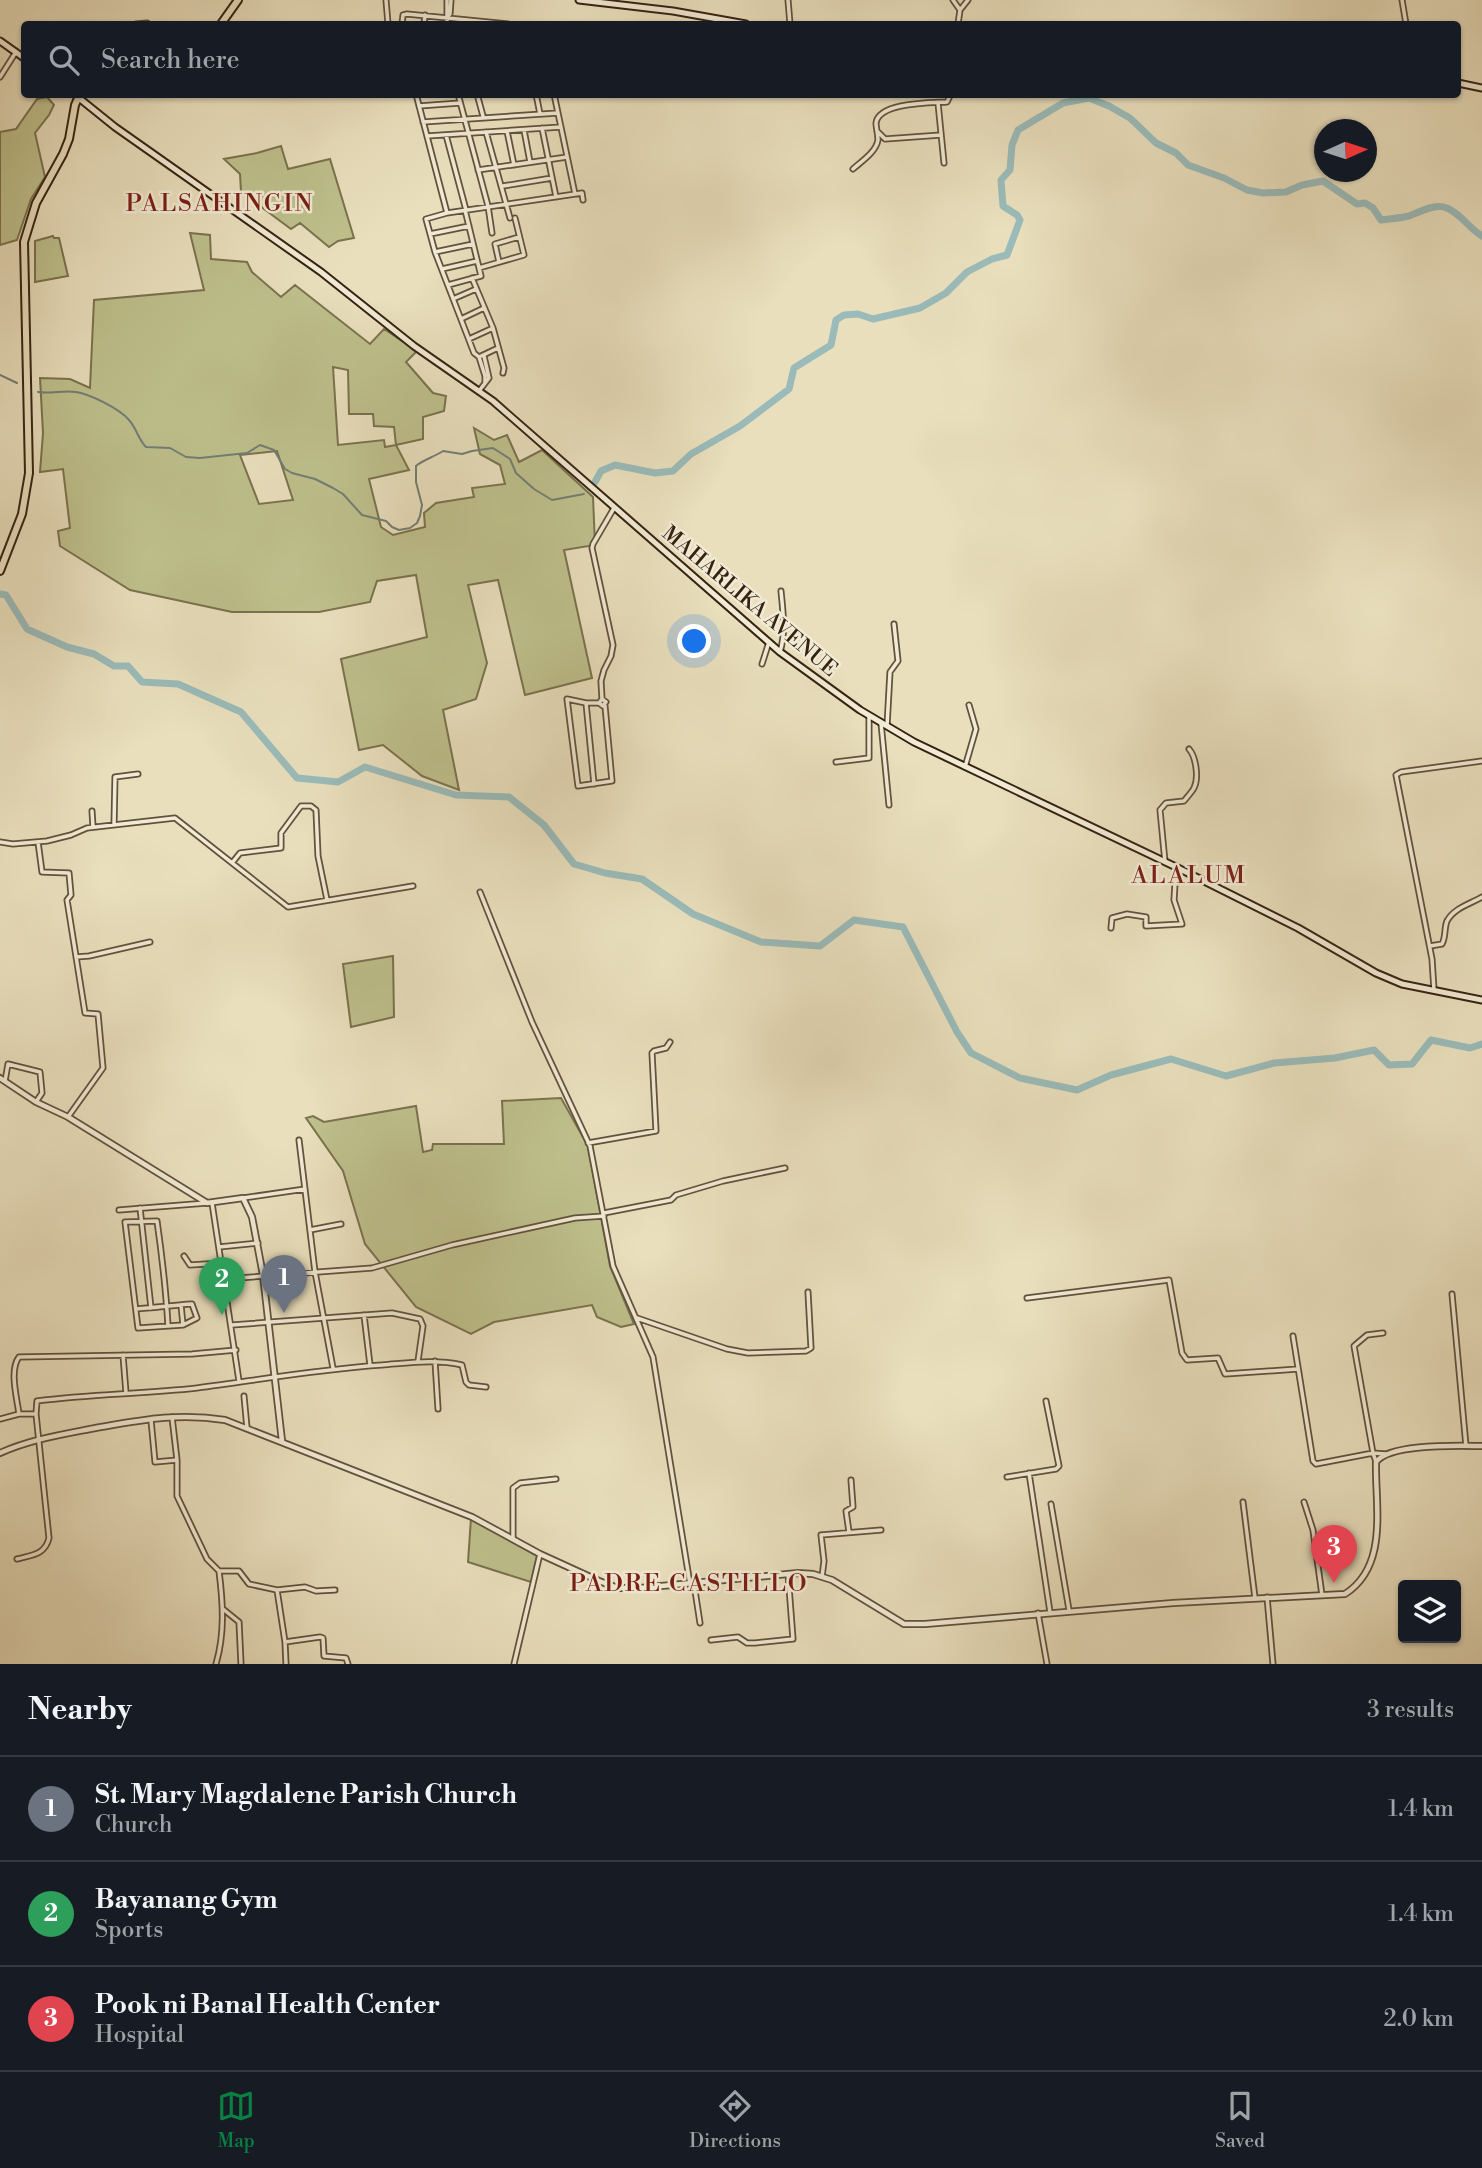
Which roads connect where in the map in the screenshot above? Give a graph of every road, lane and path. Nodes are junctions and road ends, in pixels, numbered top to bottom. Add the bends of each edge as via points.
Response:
1 (238, 0) edge
2 (386, 0) edge
3 (449, 0) edge
4 (579, 0) edge
5 (788, 0) edge
6 (953, 0) edge
7 (968, 0) edge
8 (1402, 0) edge
9 (960, 10) junction
10 (425, 15) junction
11 (447, 17) junction
12 (223, 21) edge
13 (388, 21) edge
14 (403, 21) edge
15 (424, 21) edge
16 (447, 21) edge
17 (465, 21) edge
18 (729, 21) edge
19 (790, 21) edge
20 (958, 21) edge
21 (1406, 21) edge
22 (0, 41) edge
23 (16, 52) junction
24 (21, 56) edge
25 (0, 77) edge
26 (1461, 84) edge
27 (1482, 88) edge
28 (77, 98) edge
29 (79, 98) edge
30 (417, 98) edge
31 (459, 98) edge
32 (478, 98) edge
33 (537, 98) edge
34 (555, 98) edge
35 (949, 98) edge
36 (460, 103) junction
37 (938, 103) junction
38 (419, 106) junction
39 (558, 113) junction
40 (540, 114) junction
41 (483, 117) junction
42 (464, 118) junction
43 (423, 121) junction
44 (561, 127) junction
45 (542, 128) junction
46 (524, 130) junction
47 (506, 131) junction
48 (877, 131) junction
49 (486, 132) junction
50 (468, 133) junction
51 (446, 135) junction
52 (941, 135) junction
53 (427, 136) junction
54 (567, 157) junction
55 (548, 159) junction
56 (530, 162) junction
57 (944, 163) dead end
58 (514, 165) junction
59 (497, 167) junction
60 (853, 169) dead end
61 (478, 170) junction
62 (552, 178) junction
63 (502, 186) junction
64 (575, 194) junction
65 (556, 197) junction
66 (583, 201) dead end
67 (506, 204) junction
68 (488, 206) junction
69 (466, 210) junction
70 (447, 213) junction
71 (515, 218) dead end
72 (510, 219) dead end
73 (469, 226) junction
74 (492, 233) dead end
75 (430, 234) junction
76 (520, 237) junction
77 (473, 244) junction
78 (435, 252) junction
79 (477, 261) junction
80 (499, 262) junction
81 (479, 268) junction
82 (442, 269) junction
83 (472, 278) junction
84 (448, 285) junction
85 (476, 289) junction
86 (453, 299) junction
87 (484, 307) junction
88 (461, 319) junction
89 (492, 328) junction
90 (469, 339) junction
91 (498, 348) junction
92 (481, 356) junction
93 (503, 373) dead end
94 (480, 391) junction
95 (615, 507) junction
96 (0, 570) edge
97 (781, 592) dead end
98 (894, 624) dead end
99 (769, 642) junction
100 (780, 652) junction
101 (762, 664) dead end
102 (600, 701) junction
103 (586, 703) junction
104 (970, 705) dead end
105 (869, 715) junction
106 (884, 724) junction
107 (1189, 749) dead end
108 (1482, 761) edge
109 (836, 762) dead end
110 (965, 767) junction
111 (138, 774) dead end
112 (594, 783) junction
113 (889, 805) dead end
114 (92, 811) dead end
115 (114, 825) junction
116 (93, 827) junction
117 (0, 842) edge
118 (38, 842) junction
119 (1165, 862) junction
120 (232, 863) junction
121 (1176, 867) junction
122 (413, 886) dead end
123 (480, 892) dead end
124 (1482, 897) edge
125 (327, 900) junction
126 (1111, 928) dead end
127 (149, 942) dead end
128 (1430, 946) junction
129 (76, 957) junction
130 (1434, 990) junction
131 (1482, 1000) edge
132 (670, 1042) dead end
133 (2, 1080) edge
134 (36, 1102) junction
135 (68, 1117) junction
136 (299, 1140) dead end
137 (588, 1143) junction
138 (785, 1168) dead end
139 (305, 1189) junction
140 (243, 1198) junction
141 (209, 1203) junction
142 (140, 1208) junction
143 (119, 1210) dead end
144 (604, 1214) junction
145 (141, 1222) junction
146 (341, 1224) dead end
147 (310, 1230) junction
148 (258, 1243) junction
149 (219, 1247) junction
150 (184, 1256) dead end
151 (222, 1263) junction
152 (315, 1272) junction
153 (263, 1275) junction
154 (225, 1279) junction
155 (808, 1292) dead end
156 (1451, 1294) dead end
157 (1027, 1298) dead end
158 (181, 1305) junction
159 (167, 1306) junction
160 (151, 1308) junction
161 (136, 1310) junction
162 (364, 1315) junction
163 (323, 1317) junction
164 (637, 1318) junction
165 (270, 1323) junction
166 (183, 1325) junction
167 (232, 1325) junction
168 (168, 1326) junction
169 (1383, 1333) dead end
170 (1293, 1336) dead end
171 (236, 1350) junction
172 (123, 1355) junction
173 (435, 1361) junction
174 (418, 1362) junction
175 (370, 1365) junction
176 (333, 1368) junction
177 (1298, 1369) junction
178 (275, 1377) junction
179 (240, 1381) junction
180 (486, 1387) dead end
181 (126, 1393) junction
182 (244, 1396) dead end
183 (1046, 1401) dead end
184 (438, 1409) dead end
185 (19, 1414) junction
186 (36, 1414) junction
187 (172, 1417) junction
188 (151, 1418) junction
189 (0, 1419) edge
190 (247, 1428) junction
191 (38, 1439) junction
192 (282, 1441) junction
193 (1466, 1446) junction
194 (1482, 1446) edge
195 (0, 1453) edge
196 (1373, 1453) junction
197 (1386, 1454) junction
198 (177, 1460) junction
199 (1376, 1462) junction
200 (1030, 1473) junction
201 (1007, 1477) dead end
202 (556, 1479) dead end
203 (851, 1479) dead end
204 (1243, 1502) dead end
205 (1304, 1502) dead end
206 (1051, 1504) dead end
207 (881, 1530) dead end
208 (849, 1532) junction
209 (513, 1539) junction
210 (540, 1554) junction
211 (17, 1559) dead end
212 (219, 1571) junction
213 (789, 1574) junction
214 (822, 1577) junction
215 (692, 1583) junction
216 (277, 1590) junction
217 (335, 1590) dead end
218 (1322, 1595) junction
219 (1267, 1597) junction
220 (1255, 1598) junction
221 (223, 1609) junction
222 (1069, 1611) junction
223 (1050, 1612) junction
224 (1038, 1613) junction
225 (700, 1623) dead end
226 (711, 1640) dead end
227 (285, 1642) junction
228 (216, 1664) edge
229 (241, 1664) edge
230 (286, 1664) edge
231 (348, 1664) edge
232 (514, 1664) edge
233 (1047, 1664) edge
234 (1273, 1664) edge

1 - 12 main road
2 - 13 street
3 - 11 street
4 - 18 main road
5 - 19 street
6 - 9 street
7 - 9 street
8 - 21 street
9 - 20 street
10 - 11 street
10 - 14 street via 405,14
10 - 15 street
11 - 16 street
11 - 17 street
22 - 23 main road
23 - 24 main road
23 - 25 street
26 - 27 main road
28 - 96 main road via 63,154 36,203 24,242 29,473 22,514
29 - 94 main road, MAHARLIKA AVENUE
30 - 38 street
31 - 36 street
32 - 41 street
33 - 40 street
34 - 39 street
35 - 37 street
36 - 38 street
36 - 42 street
37 - 48 street via 892,107 879,117
37 - 52 street
38 - 43 street
39 - 40 street
39 - 44 street
40 - 41 street
41 - 42 street
42 - 43 street
42 - 50 street
43 - 53 street
44 - 45 street
44 - 54 street
45 - 46 street
45 - 55 street
46 - 47 street
46 - 56 street
47 - 49 street
47 - 58 street
48 - 52 street via 885,139
48 - 60 street via 877,145
49 - 50 street
49 - 59 street
50 - 51 street
50 - 61 street
51 - 53 street
51 - 69 street
52 - 57 street
53 - 70 street
54 - 55 street
54 - 64 street
55 - 56 street
55 - 62 street
56 - 58 street
58 - 59 street
59 - 61 street
59 - 63 street
61 - 68 street
62 - 63 street
62 - 65 street
63 - 67 street
64 - 65 street
64 - 66 street via 582,193
65 - 67 street
67 - 68 street
67 - 72 street
68 - 69 street
68 - 74 street
69 - 70 street
69 - 73 street
70 - 75 street via 426,219
71 - 76 street
73 - 75 street
73 - 77 street
75 - 78 street
76 - 80 street via 495,244
76 - 80 street via 524,256
77 - 78 street
77 - 79 street
78 - 82 street
79 - 81 street
79 - 82 street
80 - 81 street
81 - 83 street via 481,276
82 - 84 street
83 - 84 street
83 - 85 street
84 - 86 street
85 - 86 street
85 - 87 street
86 - 88 street
87 - 88 street
87 - 89 street
88 - 90 street
89 - 90 street
89 - 91 street
90 - 92 street via 474,354
91 - 92 street
91 - 93 street
92 - 94 street via 485,383
94 - 95 main road, MAHARLIKA AVENUE
95 - 99 main road, MAHARLIKA AVENUE
95 - 102 street via 592,548 613,645 601,681
97 - 100 street
98 - 106 street via 898,661 890,672
99 - 100 main road, MAHARLIKA AVENUE
99 - 101 street
100 - 105 main road, MAHARLIKA AVENUE
102 - 103 street
102 - 112 street via 605,706 612,781
103 - 112 street
103 - 112 street via 567,699 577,785
104 - 110 street via 976,726
105 - 106 main road, MAHARLIKA AVENUE
105 - 109 street via 869,758
106 - 110 main road, MAHARLIKA AVENUE
106 - 113 street
107 - 119 street via 1196,786 1184,801 1166,803 1160,810
108 - 128 street via 1396,775
110 - 119 main road, MAHARLIKA AVENUE
111 - 115 street via 115,777
114 - 116 street
115 - 116 street
115 - 120 street via 175,818
116 - 118 street
117 - 118 street
118 - 129 street via 42,872 69,873 71,895 67,900
119 - 121 main road, MAHARLIKA AVENUE
120 - 125 street via 288,907
120 - 125 street via 240,853 281,848 281,833 301,806 311,806 316,810 318,856
121 - 126 street via 1174,900 1182,924 1146,926 1146,917 1127,914 1112,918
121 - 130 main road, MAHARLIKA AVENUE via 1298,928 1376,974
122 - 125 street
123 - 137 street
124 - 128 street via 1455,911 1446,922 1445,940
127 - 129 street
128 - 130 street
129 - 135 street via 85,1013 98,1014 103,1069
130 - 131 main road, MAHARLIKA AVENUE
132 - 137 street via 652,1053 656,1131
133 - 134 street
133 - 134 street via 8,1064 40,1072 42,1093
134 - 135 street
135 - 141 street
136 - 139 street
137 - 144 street
138 - 144 street
139 - 140 street
139 - 147 street
140 - 141 street
140 - 148 street
141 - 142 street
141 - 149 street
142 - 143 street
142 - 145 street
144 - 152 street via 452,1245 372,1268
144 - 164 street via 613,1266
145 - 159 street via 157,1221
145 - 160 street
145 - 161 street via 125,1223
146 - 147 street
147 - 152 street
148 - 149 street
148 - 153 street
149 - 151 street
150 - 151 street via 190,1265
151 - 154 street
152 - 153 street
152 - 163 street
153 - 154 street
153 - 165 street
154 - 167 street
155 - 164 street via 811,1348 806,1351 760,1354 727,1349
156 - 193 street
157 - 177 street via 1168,1279 1185,1359 1218,1358 1225,1374
158 - 159 street
158 - 166 street
158 - 166 street via 192,1304 197,1318
159 - 160 street
159 - 168 street
160 - 161 street
161 - 168 street via 138,1328
162 - 163 street
162 - 174 street via 392,1312 420,1319
162 - 175 street
163 - 165 street
163 - 176 street
164 - 215 street via 653,1357
165 - 167 street
165 - 178 street
166 - 168 street
167 - 171 street
169 - 196 street via 1367,1335 1354,1346
170 - 177 street
171 - 172 street
171 - 179 street
172 - 181 street
172 - 185 street via 19,1357 15,1375
173 - 174 street
173 - 180 street via 462,1365 469,1385
173 - 184 street
174 - 175 street
175 - 176 street
176 - 178 street
177 - 196 street via 1313,1461
178 - 179 street
178 - 192 street
179 - 181 street
181 - 186 street via 37,1401
182 - 190 street
183 - 200 street via 1059,1466
185 - 186 street
185 - 189 street
186 - 191 street
187 - 188 street
187 - 190 street via 198,1416
187 - 198 street
188 - 191 street
188 - 198 street via 155,1462
190 - 192 street
191 - 195 street
191 - 211 street via 49,1538 42,1552
192 - 209 street via 472,1517
193 - 194 street
193 - 197 street
196 - 197 street
196 - 199 street
197 - 199 street
198 - 212 street via 177,1496 207,1559
199 - 218 street via 1378,1519 1368,1568 1345,1594
200 - 201 street
200 - 223 street
202 - 209 street via 513,1488
203 - 208 street via 853,1507 846,1511
204 - 220 street
205 - 218 street
206 - 222 street
207 - 208 street
208 - 214 street via 821,1535
209 - 210 street
210 - 215 street via 618,1588
210 - 232 street
212 - 216 street via 239,1571 249,1584
212 - 221 street
213 - 214 street
213 - 215 street
213 - 226 street via 793,1639 755,1643 738,1637
214 - 224 street via 904,1623
215 - 225 street
216 - 217 street
216 - 227 street
218 - 219 street
219 - 220 street
219 - 234 street
220 - 222 street
221 - 228 street
221 - 229 street via 239,1622
222 - 223 street
223 - 224 street
224 - 233 street
227 - 230 street
227 - 231 street via 323,1638 324,1656 346,1658

